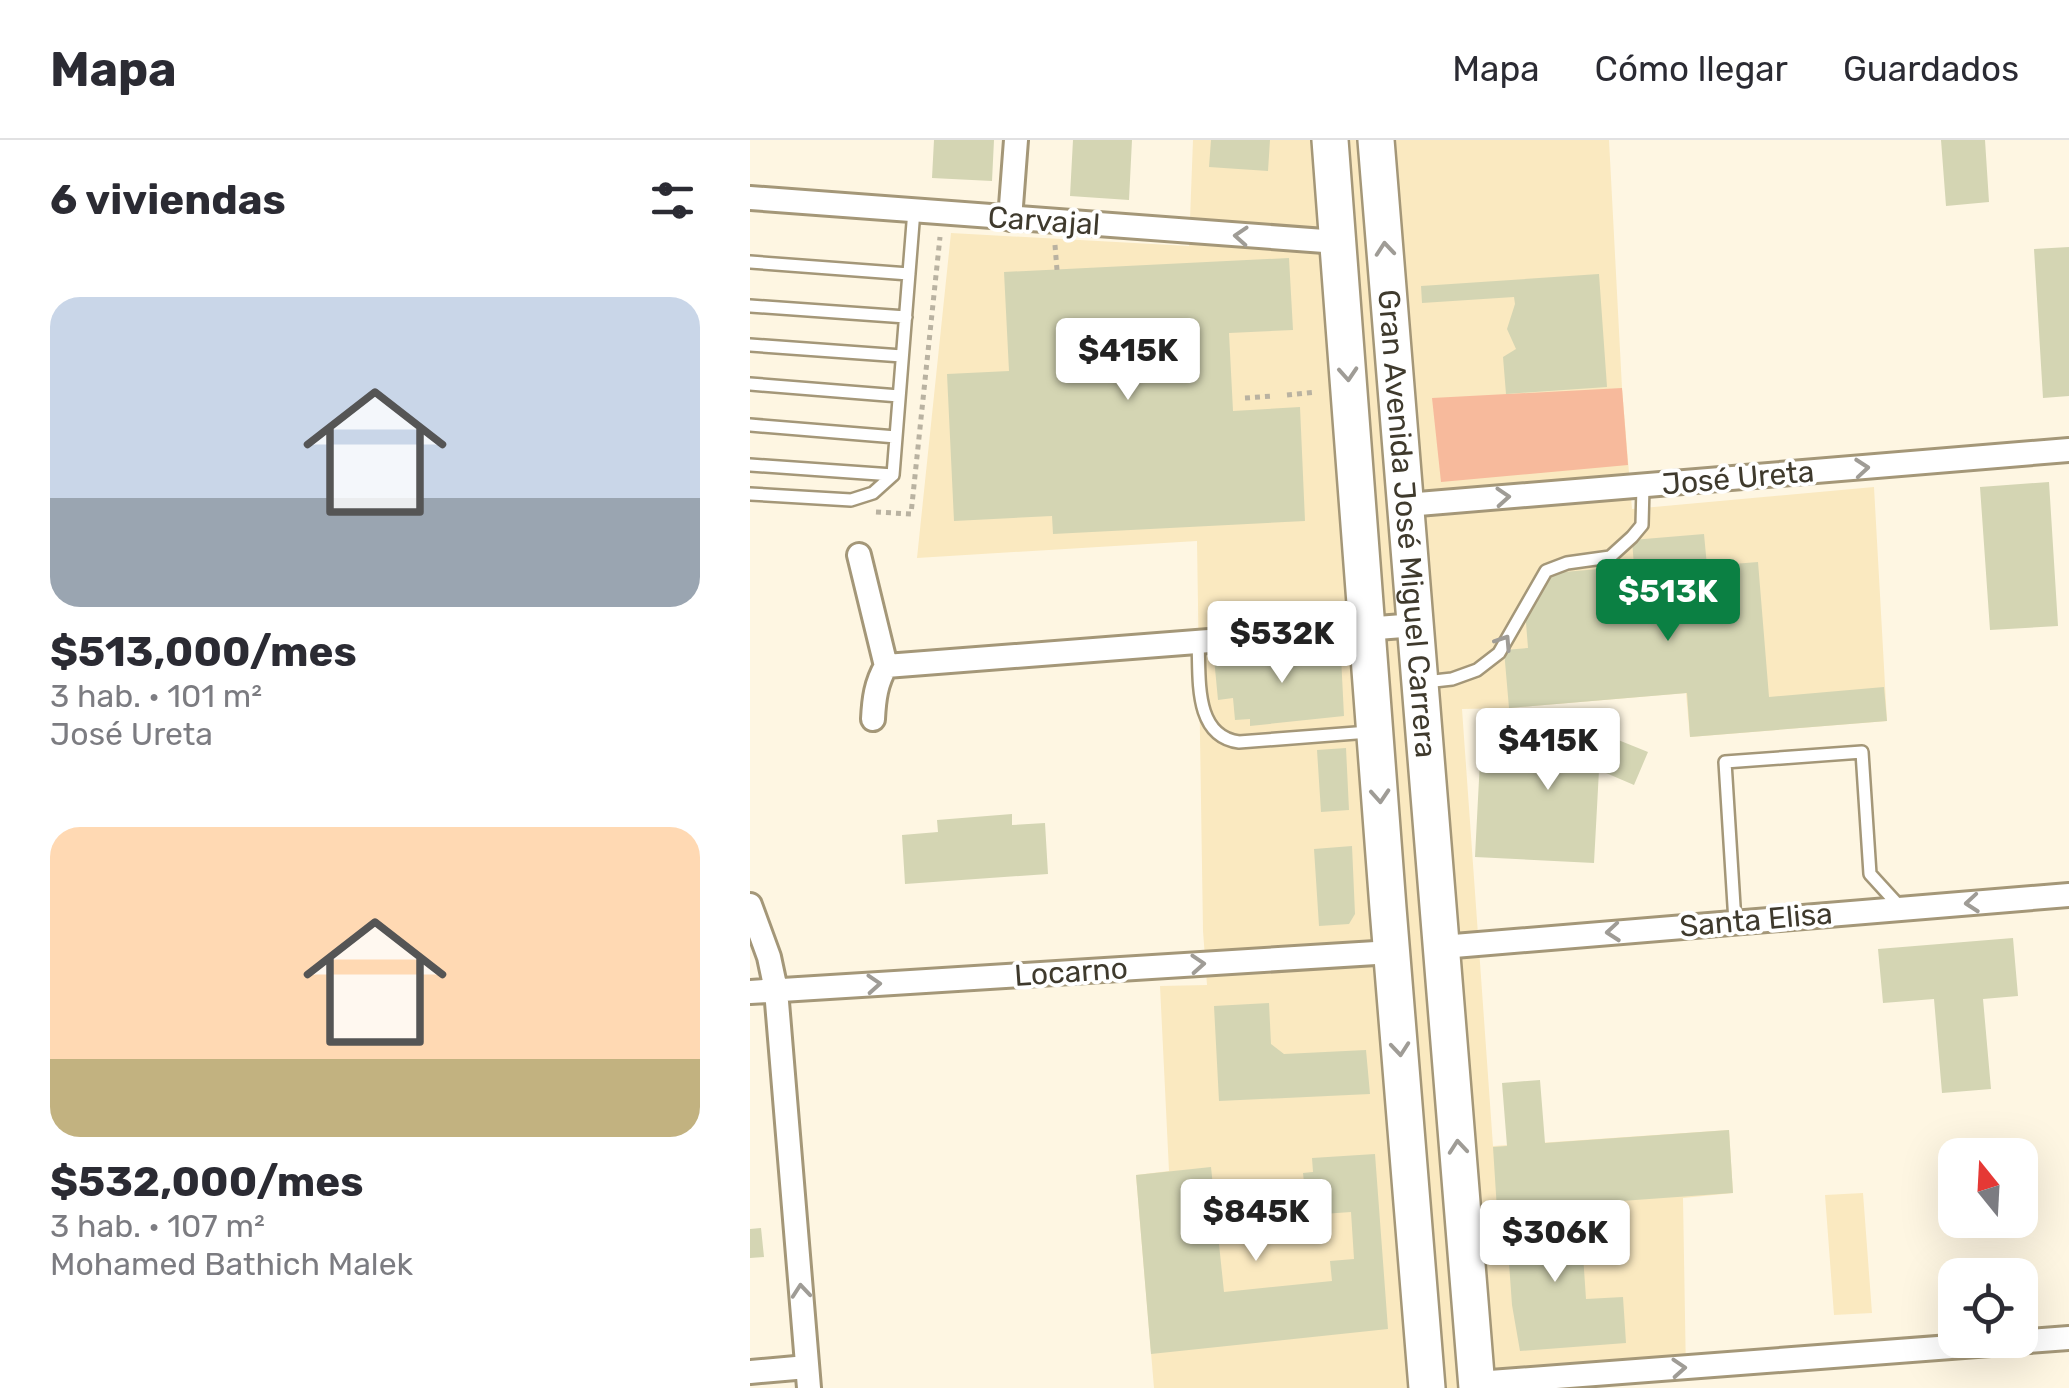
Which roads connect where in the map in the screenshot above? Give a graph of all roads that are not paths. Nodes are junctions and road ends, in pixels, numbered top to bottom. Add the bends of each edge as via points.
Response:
1 (1016, 140) edge
2 (1330, 140) edge
3 (1376, 140) edge
4 (750, 198) edge
5 (914, 210) junction
6 (1010, 219) junction
7 (1338, 242) junction
8 (750, 262) edge
9 (909, 274) junction
10 (750, 306) edge
11 (906, 317) junction
12 (750, 345) edge
13 (902, 356) junction
14 (750, 384) edge
15 (900, 396) junction
16 (750, 426) edge
17 (896, 436) junction
18 (2069, 450) edge
19 (750, 465) edge
20 (893, 476) junction
21 (1643, 486) junction
22 (750, 494) edge
23 (1406, 505) junction
24 (859, 555) dead end
25 (1416, 625) junction
26 (1367, 629) junction
27 (1198, 642) junction
28 (886, 666) junction
29 (1420, 683) junction
30 (873, 719) dead end
31 (1375, 732) junction
32 (2069, 895) edge
33 (750, 905) edge
34 (1902, 908) junction
35 (1736, 922) junction
36 (1442, 947) junction
37 (1392, 952) junction
38 (1394, 988) junction
39 (776, 990) junction
40 (750, 992) edge
41 (2069, 1338) edge
42 (750, 1372) edge
43 (808, 1378) edge
44 (1477, 1386) edge
45 (1427, 1388) edge

1 - 6 street
2 - 7 main road, Gran Avenida José Miguel Carrera
23 -> 3 main road, Gran Avenida José Miguel Carrera
4 - 5 street, Carvajal
5 - 6 street, Carvajal
5 - 9 lane
7 -> 6 street, Carvajal
7 -> 26 main road, Gran Avenida José Miguel Carrera
8 - 9 lane
9 - 11 lane
10 - 11 lane
11 - 13 lane
12 - 13 lane
13 - 15 lane
14 - 15 lane
15 - 17 lane
16 - 17 lane
17 - 20 lane
21 -> 18 street, José Ureta
19 - 20 lane
20 - 22 lane via 874,493 851,500
23 -> 21 street, José Ureta
29 -> 21 lane via 1452,680 1499,653 1546,571 1610,557 1642,525
23 - 25 main road, Gran Avenida José Miguel Carrera
24 - 28 street
25 - 26 street
25 - 29 main road, Gran Avenida José Miguel Carrera
26 - 27 street
26 - 31 main road, Gran Avenida José Miguel Carrera
27 - 28 street
27 - 31 lane via 1206,718 1227,741
28 - 30 street
29 - 36 main road, Gran Avenida José Miguel Carrera
31 -> 37 main road, Gran Avenida José Miguel Carrera
32 -> 34 street, Santa Elisa
33 - 39 street
34 - 35 street, Santa Elisa
34 - 35 lane via 1870,874 1862,752 1724,762
35 -> 36 street, Santa Elisa
36 - 38 main road via 1416,960
44 -> 36 main road, Gran Avenida José Miguel Carrera
37 - 38 main road, Gran Avenida José Miguel Carrera
39 -> 37 street, Locarno
38 -> 45 main road, Gran Avenida José Miguel Carrera
39 - 40 street, Locarno
43 -> 39 street
44 -> 41 street
42 - 43 street

